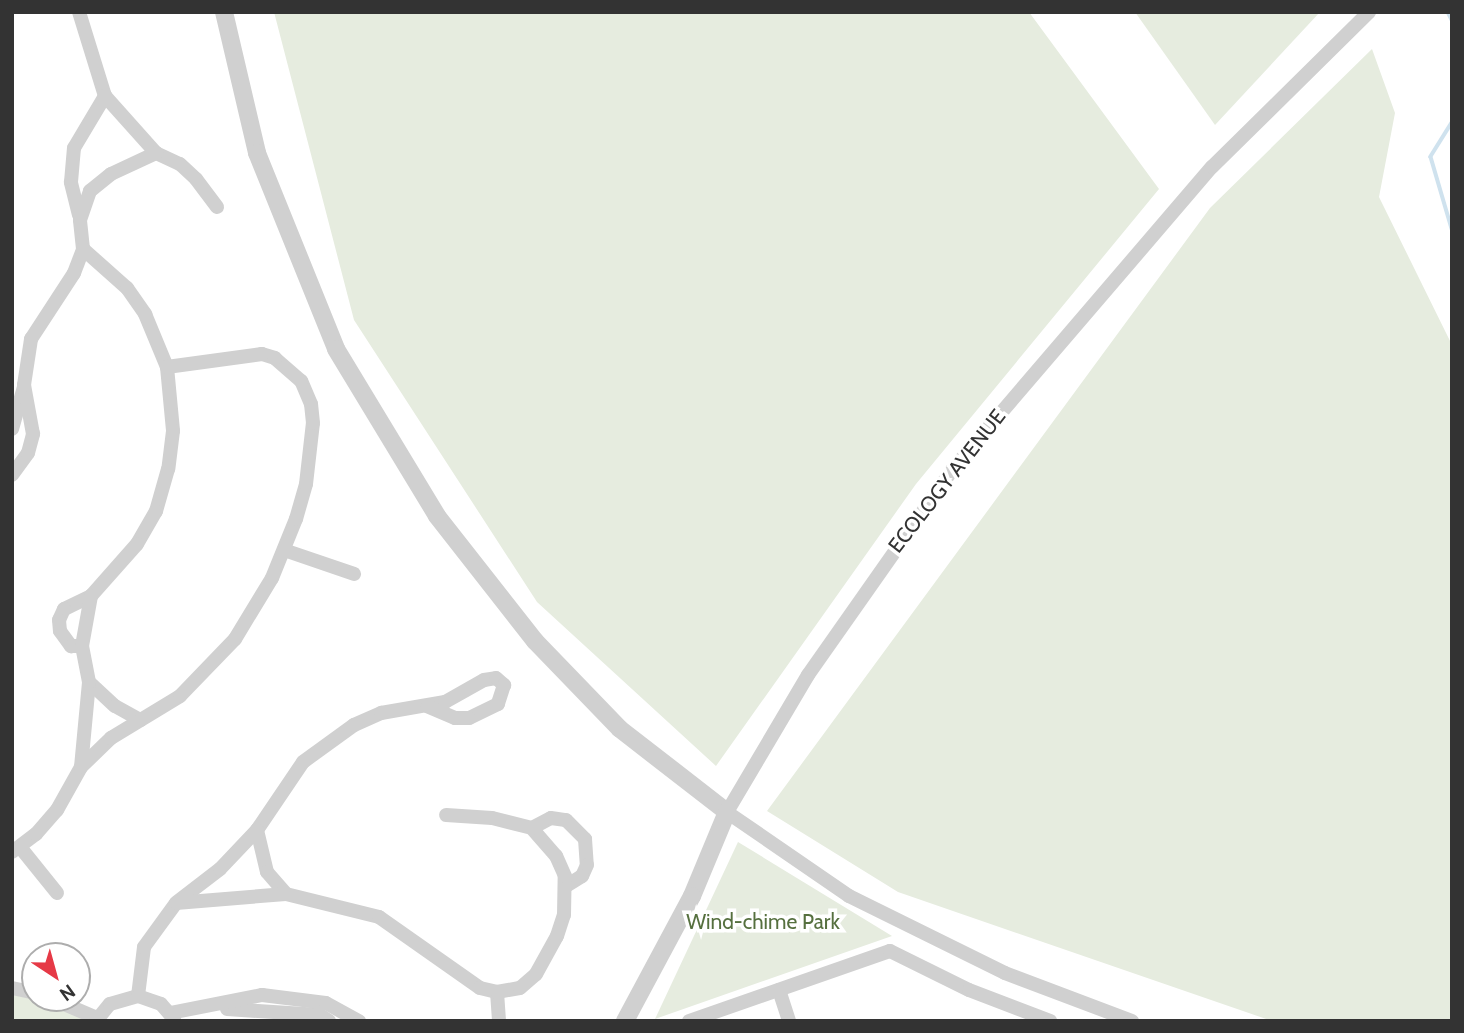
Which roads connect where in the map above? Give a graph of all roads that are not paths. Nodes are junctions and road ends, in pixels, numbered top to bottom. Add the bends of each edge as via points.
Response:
1 (79, 12) edge
2 (224, 12) edge
3 (1369, 12) edge
4 (105, 96) junction
5 (156, 153) junction
6 (217, 207) dead end
7 (80, 220) junction
8 (83, 249) junction
9 (167, 366) junction
10 (24, 385) junction
11 (12, 429) edge
12 (12, 475) edge
13 (284, 550) junction
14 (354, 574) dead end
15 (91, 596) junction
16 (82, 646) junction
17 (89, 682) junction
18 (427, 706) junction
19 (140, 720) junction
20 (81, 767) junction
21 (727, 812) junction
22 (446, 815) dead end
23 (532, 828) junction
24 (257, 830) junction
25 (16, 850) edge
26 (566, 886) junction
27 (57, 893) dead end
28 (286, 894) junction
29 (176, 903) junction
30 (779, 990) junction
31 (497, 992) junction
32 (138, 996) junction
33 (80, 1012) edge
34 (173, 1017) edge
35 (97, 1020) edge
36 (1047, 1020) edge
37 (329, 1021) edge
38 (359, 1021) edge
39 (499, 1021) edge
40 (625, 1021) edge
41 (689, 1021) edge
42 (789, 1021) edge
43 (1132, 1021) edge

1 - 4 street
2 - 21 street via 257,153 336,349 438,516 535,641 611,720
3 - 21 street, ECOLOGY AVENUE via 1212,167 952,470 808,675
4 - 5 street
4 - 7 street via 74,148 71,181
5 - 6 street via 180,164
5 - 7 street via 111,174 90,191
7 - 8 street
8 - 9 street via 137,300
8 - 10 street via 75,272 31,339
9 - 13 street via 262,354 275,358 301,381 312,404 313,423 306,484
9 - 15 street via 173,430 169,469 156,510 137,544
10 - 11 street
10 - 12 street via 33,434 28,453
13 - 14 street
13 - 19 street via 256,609 235,639 180,696
15 - 16 street
15 - 16 street via 64,609 59,620 60,631 71,646
16 - 17 street
17 - 19 street via 115,706
17 - 20 street
18 - 18 street via 455,718 469,718 498,704 504,685 496,678 484,680 445,702
18 - 24 street via 381,713 328,740 303,762
19 - 20 street via 111,738
20 - 25 street via 57,810
21 - 40 street, ECOLOGY AVENUE via 692,895
21 - 43 street via 849,896 1005,973
22 - 23 street via 492,818
23 - 26 street via 556,856
23 - 26 street via 551,818 566,820 585,839 587,865 582,876
24 - 28 street via 267,872
24 - 29 street via 220,869
25 - 27 street
26 - 31 street via 557,936 536,974 520,988
28 - 29 street
28 - 31 street via 379,917 480,988
29 - 32 street via 144,947
30 - 36 street via 890,951 969,990
30 - 41 street
30 - 42 street
31 - 39 street
32 - 34 street via 150,998
32 - 35 street via 119,999
33 - 35 street
34 - 37 street via 238,1006 320,1015
34 - 38 street via 262,995 326,1003

